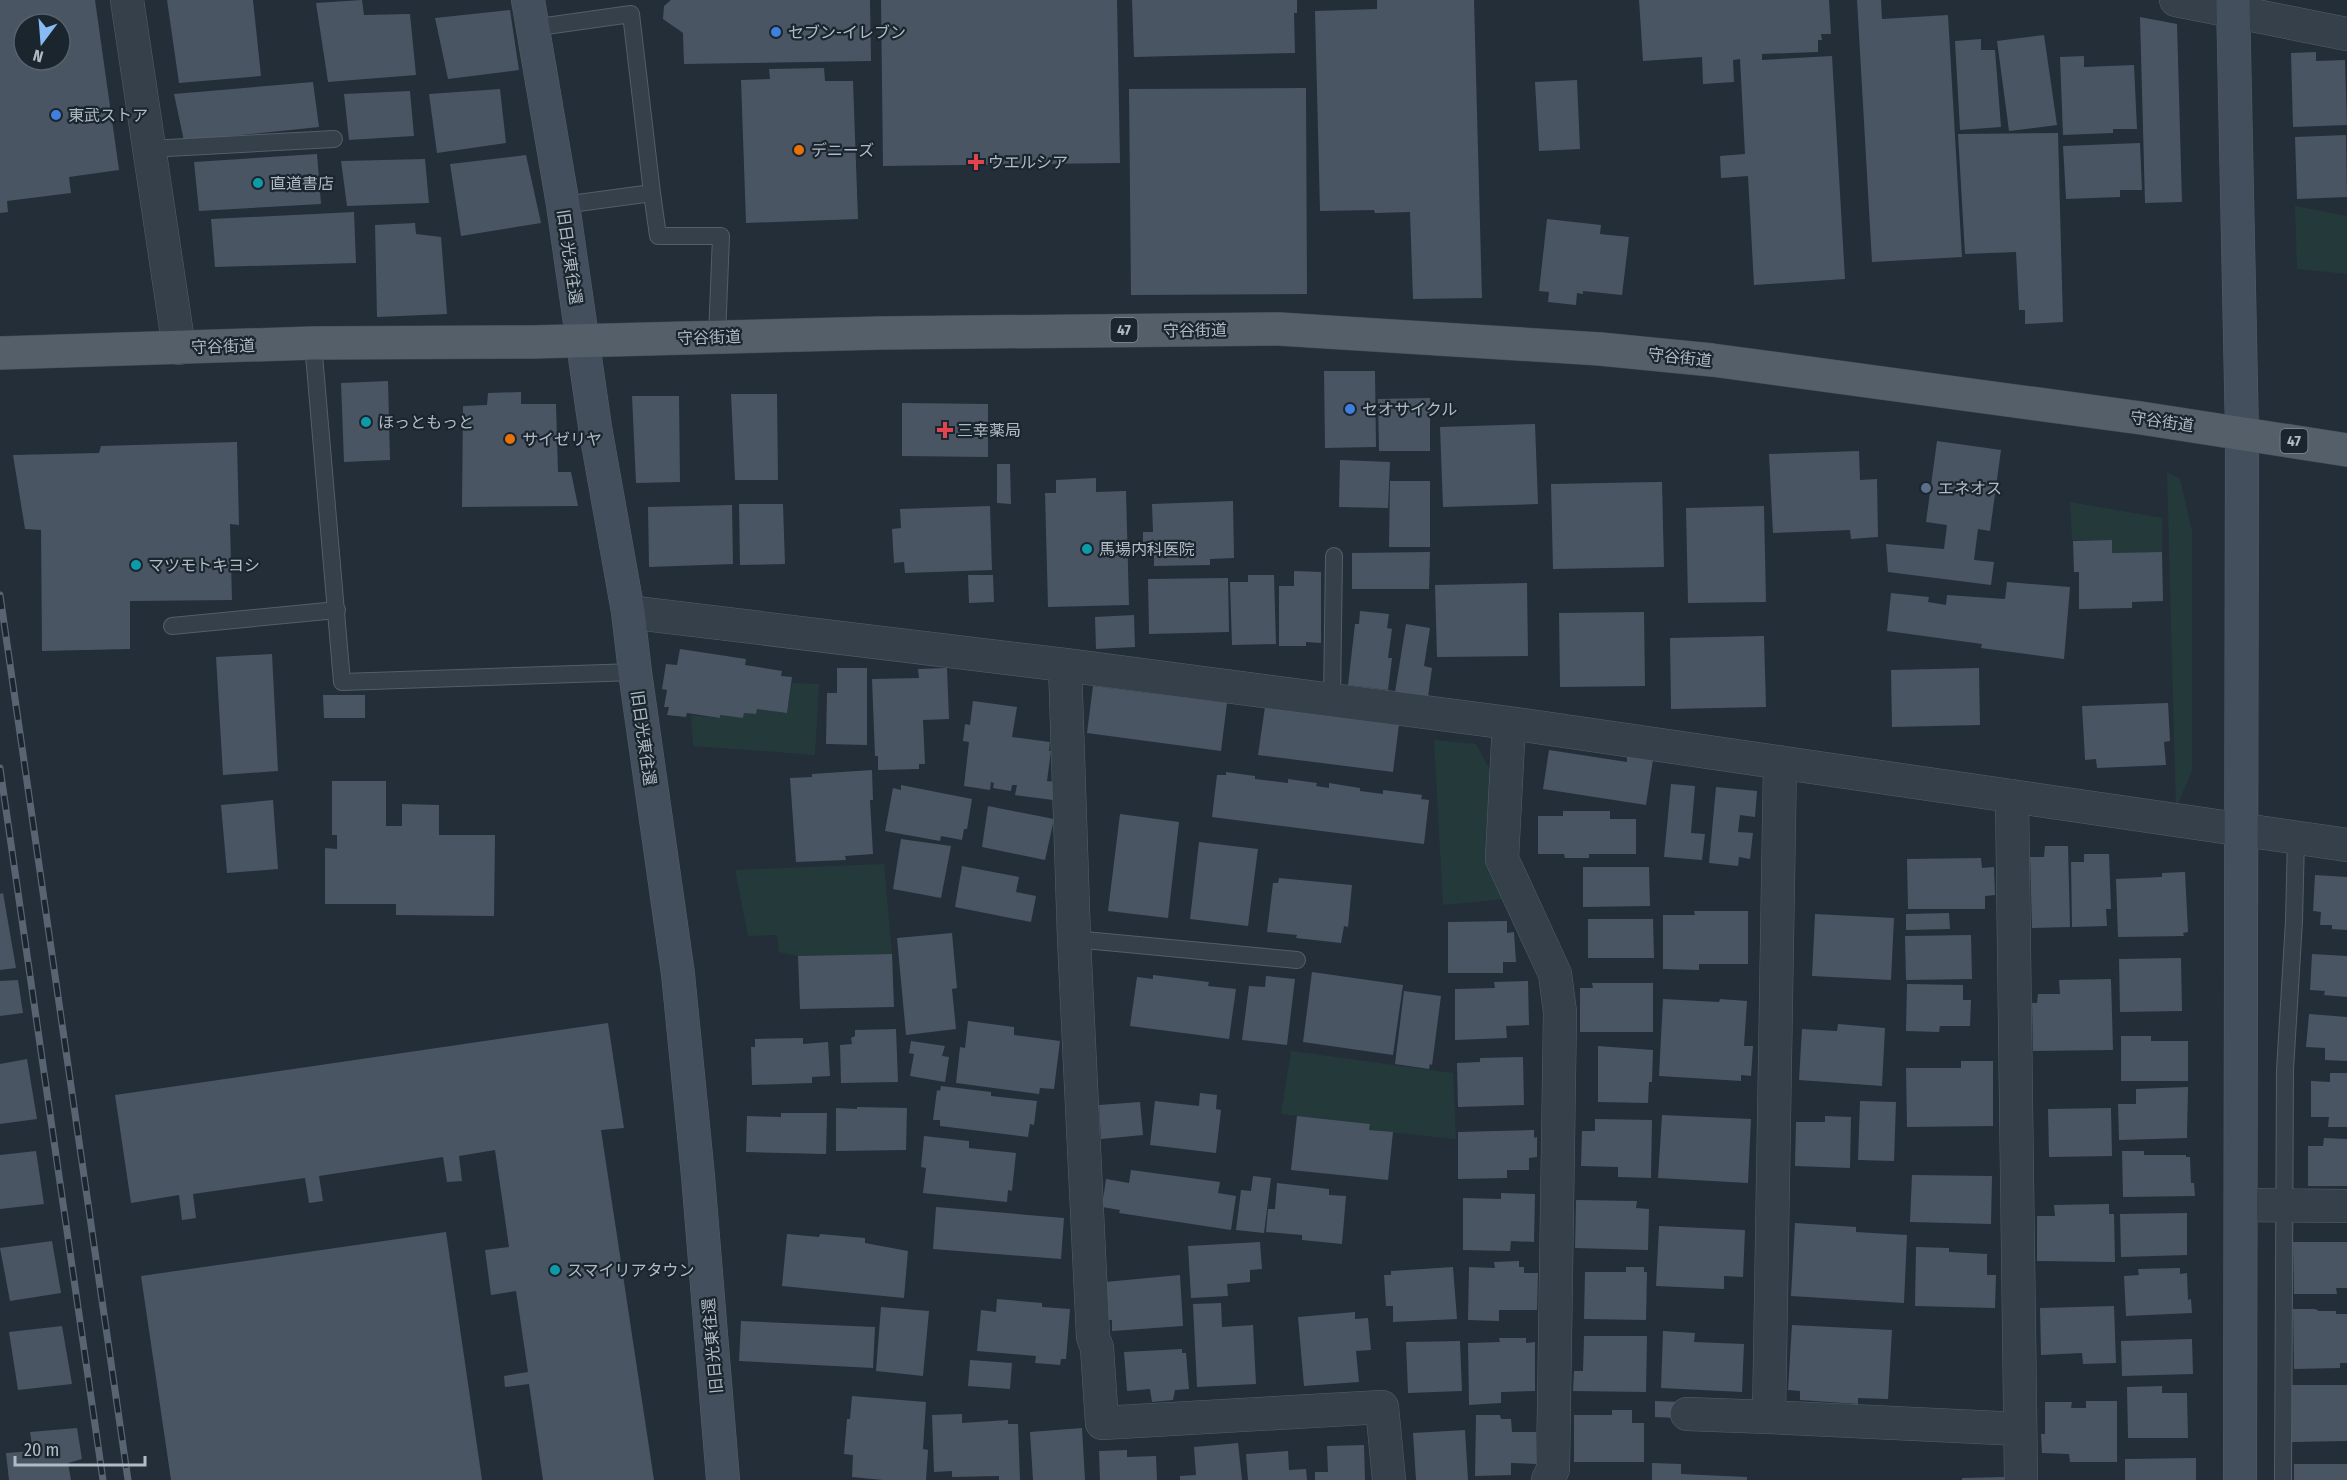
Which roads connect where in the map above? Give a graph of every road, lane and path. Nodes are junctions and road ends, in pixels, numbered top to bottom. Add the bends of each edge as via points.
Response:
1 (127, 0) edge
2 (2176, 0) edge
3 (2233, 5) edge
4 (530, 14) edge
5 (2347, 34) edge
6 (334, 139) dead end
7 (149, 149) junction
8 (652, 193) junction
9 (563, 205) junction
10 (717, 337) junction
11 (582, 341) junction
12 (313, 343) junction
13 (179, 348) junction
14 (0, 353) edge
15 (2242, 433) junction
16 (2347, 450) edge
17 (1334, 556) dead end
18 (337, 610) junction
19 (628, 612) junction
20 (172, 626) dead end
21 (1065, 665) junction
22 (635, 672) junction
23 (1332, 700) junction
24 (1509, 723) junction
25 (1780, 762) junction
26 (2012, 796) junction
27 (2240, 830) junction
28 (2296, 838) junction
29 (2347, 844) edge
30 (1074, 939) junction
31 (1298, 960) dead end
32 (2241, 1205) junction
33 (2284, 1205) junction
34 (2347, 1206) edge
35 (1687, 1414) dead end
36 (1770, 1417) junction
37 (2020, 1429) junction
38 (723, 1480) edge
39 (1389, 1480) edge
40 (1548, 1480) edge
41 (2021, 1480) edge
42 (2240, 1480) edge
43 (2283, 1480) edge

1 - 7 street
2 - 3 street
3 - 5 street
3 - 15 street
4 - 8 lane via 631,14
4 - 9 street, 旧日光東往還
6 - 7 lane
7 - 13 street
8 - 9 lane
8 - 10 lane via 658,236 721,236
9 - 11 street, 旧日光東往還
10 - 11 main road, 守谷街道 / 47
10 - 15 main road, 守谷街道 / 47 via 1279,329 1589,348 1724,362
11 - 12 main road, 守谷街道 / 47
11 - 19 street, 旧日光東往還
12 - 13 main road, 守谷街道 / 47
12 - 18 lane
13 - 14 main road, 守谷街道 / 47
15 - 16 main road, 守谷街道 / 47
15 - 27 street
17 - 23 lane
18 - 20 lane
18 - 22 lane via 342,682
19 - 21 street
19 - 22 street, 旧日光東往還
21 - 23 street
21 - 30 street
22 - 38 street, 旧日光東往還 via 678,974
23 - 24 street
24 - 25 street
24 - 40 street via 1502,859 1555,974 1560,1012 1553,1469
25 - 26 street
25 - 36 street
26 - 27 street
26 - 37 street
27 - 28 street
27 - 32 street
28 - 29 street
28 - 33 lane via 2285,1070
30 - 31 lane
30 - 39 street via 1093,1337 1102,1423 1382,1407
32 - 33 street
32 - 42 street
33 - 34 street
33 - 43 lane
35 - 36 street
36 - 37 street
37 - 41 street

